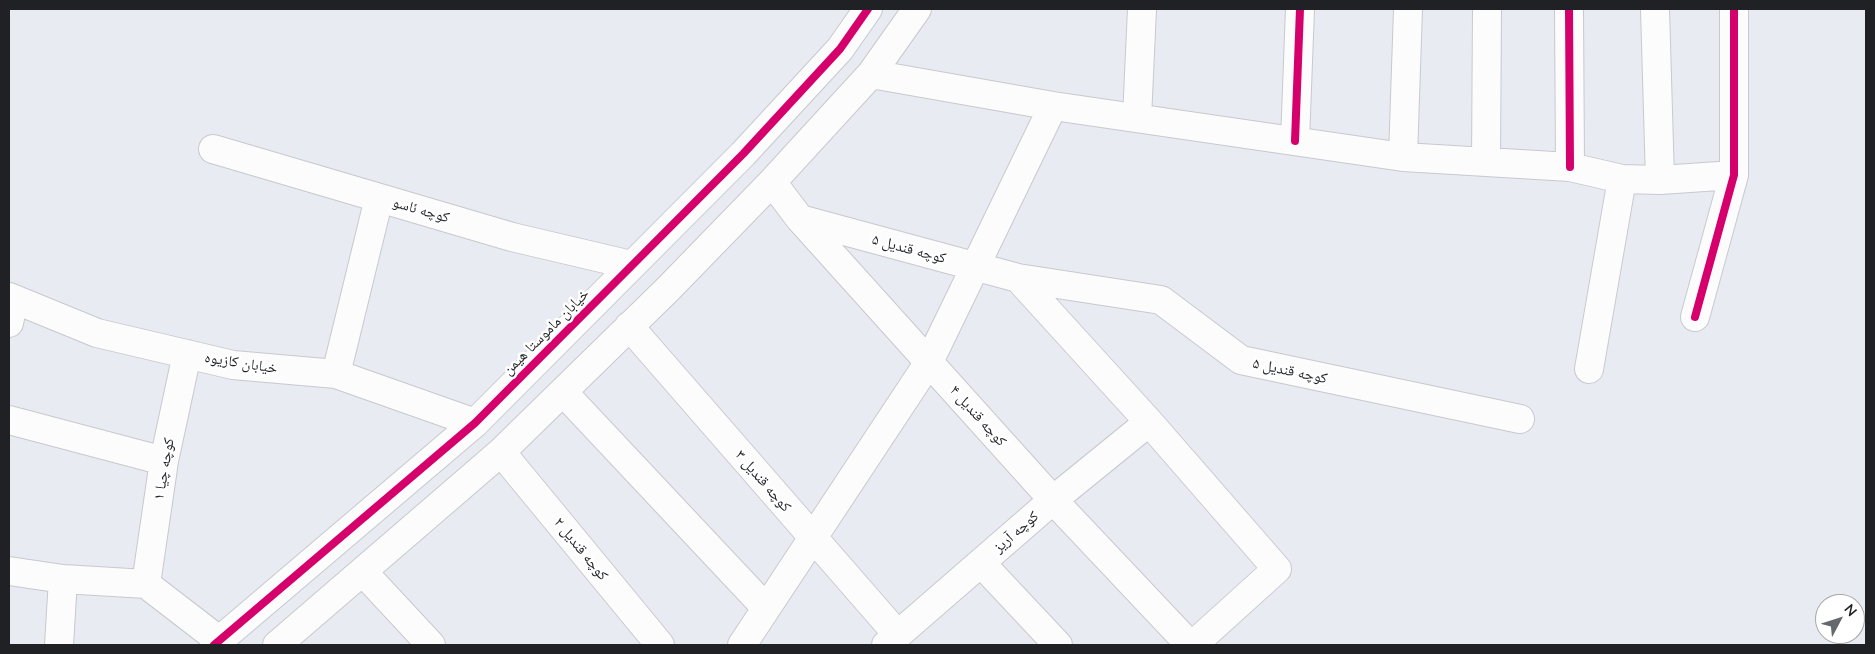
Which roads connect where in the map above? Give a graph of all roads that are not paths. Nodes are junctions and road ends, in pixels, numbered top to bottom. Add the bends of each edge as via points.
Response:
1 (868, 9) edge
2 (917, 9) edge
3 (1142, 9) edge
4 (1300, 9) edge
5 (1408, 9) edge
6 (1487, 9) edge
7 (1569, 9) edge
8 (1655, 9) edge
9 (1734, 9) edge
10 (871, 74) junction
11 (1053, 106) junction
12 (1137, 118) junction
13 (1295, 141) junction
14 (213, 148) dead end
15 (1403, 157) junction
16 (1486, 162) junction
17 (1570, 167) junction
18 (1734, 175) junction
19 (1622, 179) junction
20 (1660, 180) junction
21 (772, 182) junction
22 (380, 198) junction
23 (800, 219) junction
24 (631, 265) junction
25 (975, 266) junction
26 (1018, 278) junction
27 (11, 306) edge
28 (1695, 317) dead end
29 (629, 326) junction
30 (187, 354) junction
31 (929, 362) junction
32 (1589, 369) dead end
33 (336, 374) junction
34 (563, 392) junction
35 (1520, 419) dead end
36 (9, 420) edge
37 (1149, 422) junction
38 (474, 423) junction
39 (501, 452) junction
40 (164, 461) junction
41 (1053, 500) junction
42 (813, 538) junction
43 (981, 563) junction
44 (9, 571) edge
45 (363, 572) junction
46 (63, 579) junction
47 (146, 584) junction
48 (766, 608) junction
49 (892, 640) edge
50 (217, 643) edge
51 (59, 645) edge
52 (277, 645) edge
53 (431, 645) edge
54 (660, 645) edge
55 (742, 645) edge
56 (1058, 645) edge
57 (1191, 645) edge

1 - 24 street, خیابان ماموستا هیمن via 840,49 802,91
2 - 10 street
3 - 12 street
4 - 13 street
5 - 15 street
6 - 16 street
7 - 17 street
8 - 20 street
9 - 18 street
10 - 11 street
10 - 21 street
11 - 12 street
11 - 25 street
12 - 13 street
13 - 15 street
14 - 22 street, کوچه ئاسو
15 - 16 street
16 - 17 street
17 - 19 street
18 - 20 street
18 - 28 street
19 - 20 street
19 - 32 street
21 - 23 street, کوچه قندیل ۴
21 - 29 street
22 - 24 street, کوچه ئاسو via 512,237
22 - 33 street
23 - 25 street, کوچه قندیل ۵
23 - 31 street, کوچه قندیل ۴
24 - 38 street, خیابان ماموستا هیمن
25 - 26 street, کوچه قندیل ۵
25 - 31 street
26 - 35 street, کوچه قندیل ۵ via 1161,300 1241,360
26 - 37 street
27 - 30 street, خیابان کازیوه via 97,333
29 - 34 street
29 - 42 street, کوچه قندیل ۳
30 - 33 street, خیابان کازیوه via 233,364
30 - 40 street, کوچه چیا ۱
31 - 41 street, کوچه قندیل ۴
31 - 42 street
33 - 38 street, خیابان کازیوه
34 - 39 street
34 - 48 street
36 - 40 street
37 - 41 street, کوچه آریز
37 - 57 street, کوچه قندیل ۴ via 1278,569
38 - 50 street, خیابان ماموستا هیمن
39 - 45 street
39 - 54 street, کوچه قندیل ۲
40 - 47 street, کوچه چیا ۱
41 - 43 street, کوچه آریز
41 - 57 street, کوچه قندیل ۴
42 - 48 street
42 - 49 street, کوچه قندیل ۳
43 - 49 street, کوچه آریز
43 - 56 street
44 - 46 street
45 - 52 street
45 - 53 street
46 - 47 street
46 - 51 street
47 - 50 street
48 - 55 street

